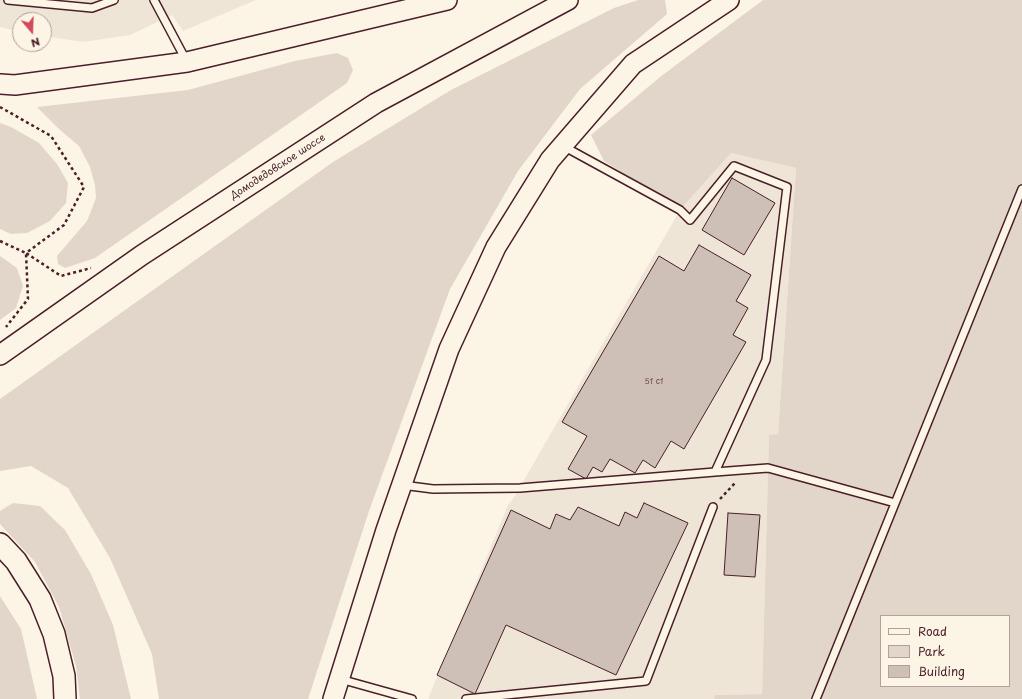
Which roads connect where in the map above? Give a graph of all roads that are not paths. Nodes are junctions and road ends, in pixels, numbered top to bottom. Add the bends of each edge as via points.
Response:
1 (8, 0) edge
2 (114, 0) edge
3 (154, 0) edge
4 (447, 0) edge
5 (568, 0) edge
6 (729, 0) edge
7 (187, 62) junction
8 (0, 84) edge
9 (563, 146) junction
10 (1022, 189) edge
11 (0, 355) edge
12 (714, 472) junction
13 (402, 485) junction
14 (895, 503) junction
15 (713, 506) road end
16 (0, 544) edge
17 (340, 679) junction
18 (65, 699) edge
19 (333, 699) edge
20 (412, 699) edge
21 (466, 699) edge
22 (816, 699) edge

1 - 2 lane via 92,8
3 - 7 lane
4 - 7 main road
5 - 11 main road, Домодедовское шоссе via 376,104 142,255
6 - 9 main road via 633,64
7 - 8 main road via 15,86
9 - 12 lane via 680,210 690,220 734,166 787,187 766,360
9 - 13 main road via 550,160 496,247 449,349
10 - 14 lane
12 - 13 lane via 520,488 433,489
12 - 14 lane via 768,468
13 - 17 main road
14 - 22 lane
15 - 21 lane via 646,681
16 - 18 main road via 16,561 40,599 54,634 64,676
17 - 19 main road
17 - 20 lane

